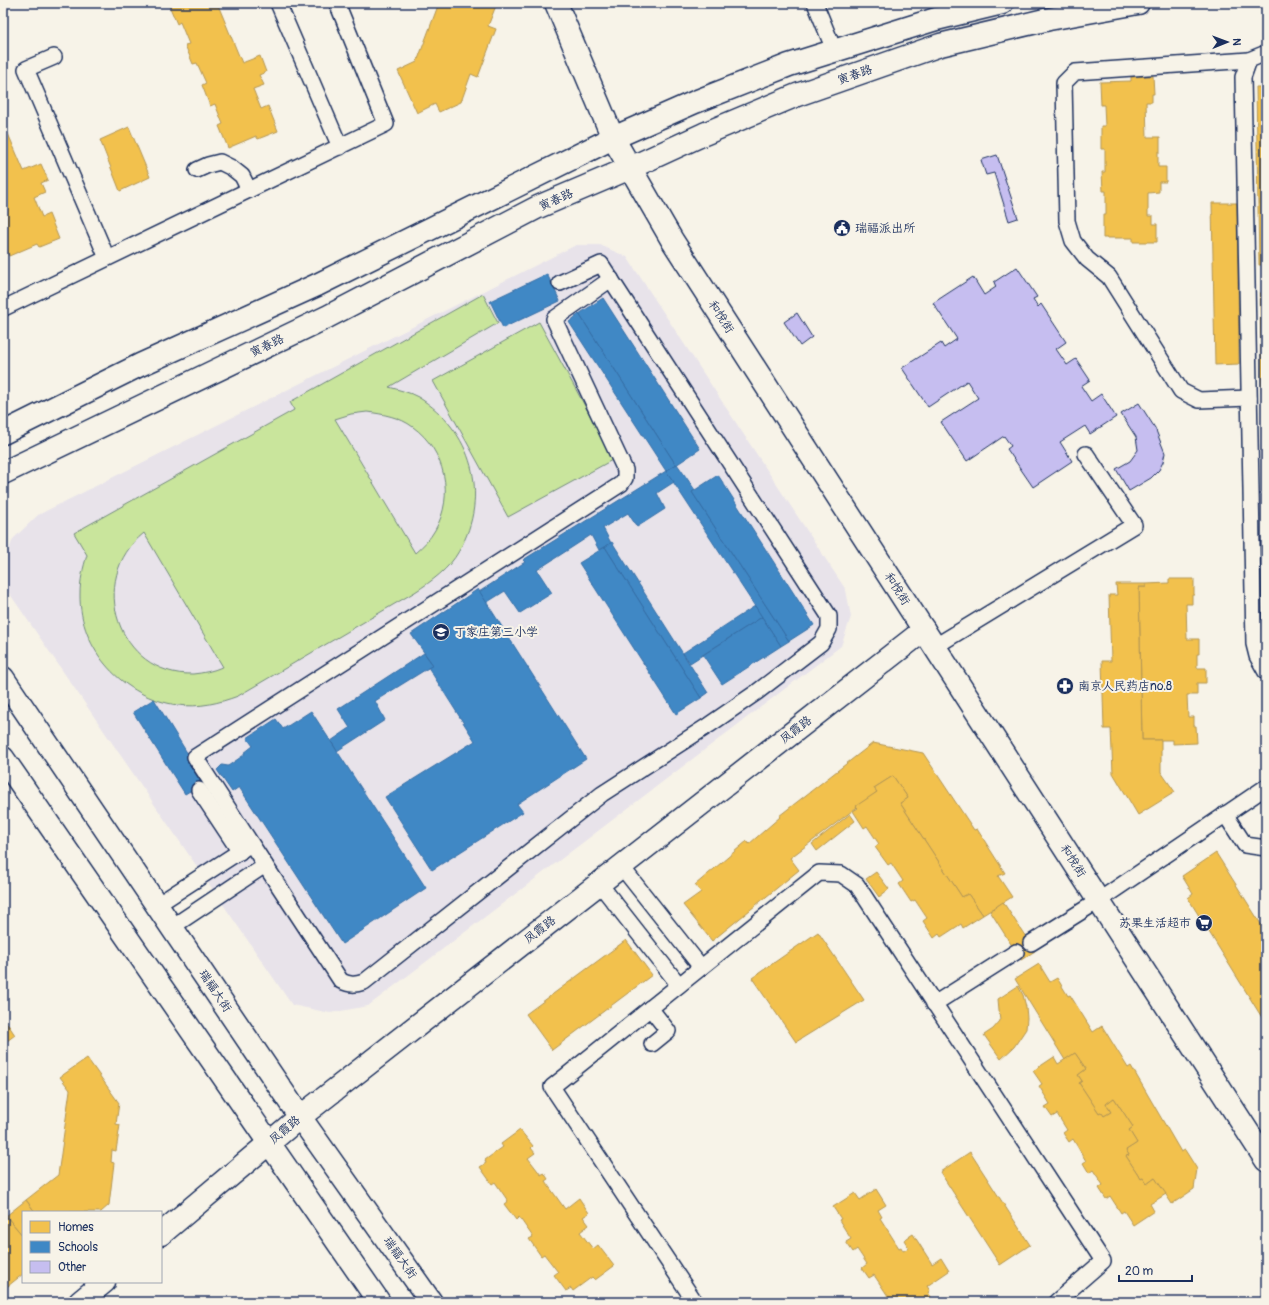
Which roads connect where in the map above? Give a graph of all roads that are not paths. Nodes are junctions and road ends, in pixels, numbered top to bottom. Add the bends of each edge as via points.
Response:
1 (278, 3) edge
2 (337, 3) edge
3 (556, 3) edge
4 (815, 3) edge
5 (1002, 3) edge
6 (1138, 3) edge
7 (834, 50) junction
8 (1266, 53) edge
9 (54, 57) dead end
10 (1249, 60) junction
11 (613, 138) junction
12 (340, 147) junction
13 (630, 168) junction
14 (197, 170) dead end
15 (249, 190) junction
16 (107, 258) junction
17 (611, 280) junction
18 (560, 283) dead end
19 (3, 306) edge
20 (1249, 398) junction
21 (3, 433) edge
22 (1086, 454) dead end
23 (3, 472) edge
24 (929, 639) junction
25 (1266, 672) edge
26 (3, 678) edge
27 (3, 758) edge
28 (1266, 786) edge
29 (199, 790) dead end
30 (1225, 814) junction
31 (246, 848) junction
32 (1266, 848) edge
33 (265, 865) junction
34 (621, 866) junction
35 (599, 883) junction
36 (1098, 901) junction
37 (157, 905) junction
38 (172, 927) junction
39 (1031, 943) dead end
40 (1016, 952) dead end
41 (701, 967) junction
42 (679, 985) junction
43 (934, 1004) junction
44 (650, 1008) junction
45 (652, 1044) dead end
46 (300, 1117) junction
47 (269, 1143) junction
48 (1266, 1160) edge
49 (162, 1233) edge
50 (103, 1283) edge
51 (80, 1302) edge
52 (379, 1302) edge
53 (431, 1302) edge
54 (695, 1302) edge
55 (1056, 1302) edge

1 - 12 lane
2 - 12 lane via 386,124
3 - 11 street, 和悦街
4 - 7 lane
5 - 7 street via 936,19
6 - 13 street, 寅春路 via 1048,19 940,45 797,96
7 - 11 street via 695,102
8 - 10 lane
9 - 16 lane via 26,69
10 - 20 lane via 1243,77
10 - 20 lane via 1075,72 1064,82 1067,221 1074,241 1087,259 1109,277 1182,391 1200,400
11 - 13 street, 和悦街
11 - 21 street via 317,285 140,365
12 - 15 lane
13 - 23 street, 寅春路 via 538,207 327,316
13 - 24 street, 和悦街 via 672,240
14 - 15 lane via 220,162 242,176
15 - 16 lane
16 - 19 lane via 4,308
17 - 18 lane via 601,264
17 - 31 lane via 554,319 625,470 625,478 621,484 196,757
17 - 33 lane via 830,616 829,629 821,643 757,692 602,794 357,985 341,981
20 - 25 lane via 1254,644
22 - 24 lane via 1134,525
24 - 34 street, 凤霞路
24 - 36 street, 和悦街
26 - 37 street, 瑞福大街
27 - 47 street
28 - 30 lane
29 - 31 lane
30 - 32 lane via 1244,845
30 - 36 lane
31 - 33 lane
31 - 37 lane
33 - 38 lane
34 - 35 street, 凤霞路
34 - 41 lane
35 - 42 lane
35 - 46 street, 凤霞路
36 - 39 lane
36 - 48 street, 和悦街
37 - 38 street, 瑞福大街
38 - 46 street, 瑞福大街
40 - 43 lane
41 - 42 lane
41 - 43 lane via 819,873 841,874 857,885
42 - 44 lane
43 - 55 lane via 1103,1261
44 - 45 lane via 668,1031
44 - 54 lane via 552,1087
46 - 47 street, 凤霞路
46 - 53 street, 瑞福大街
47 - 49 street, 凤霞路
47 - 52 street
50 - 51 street

